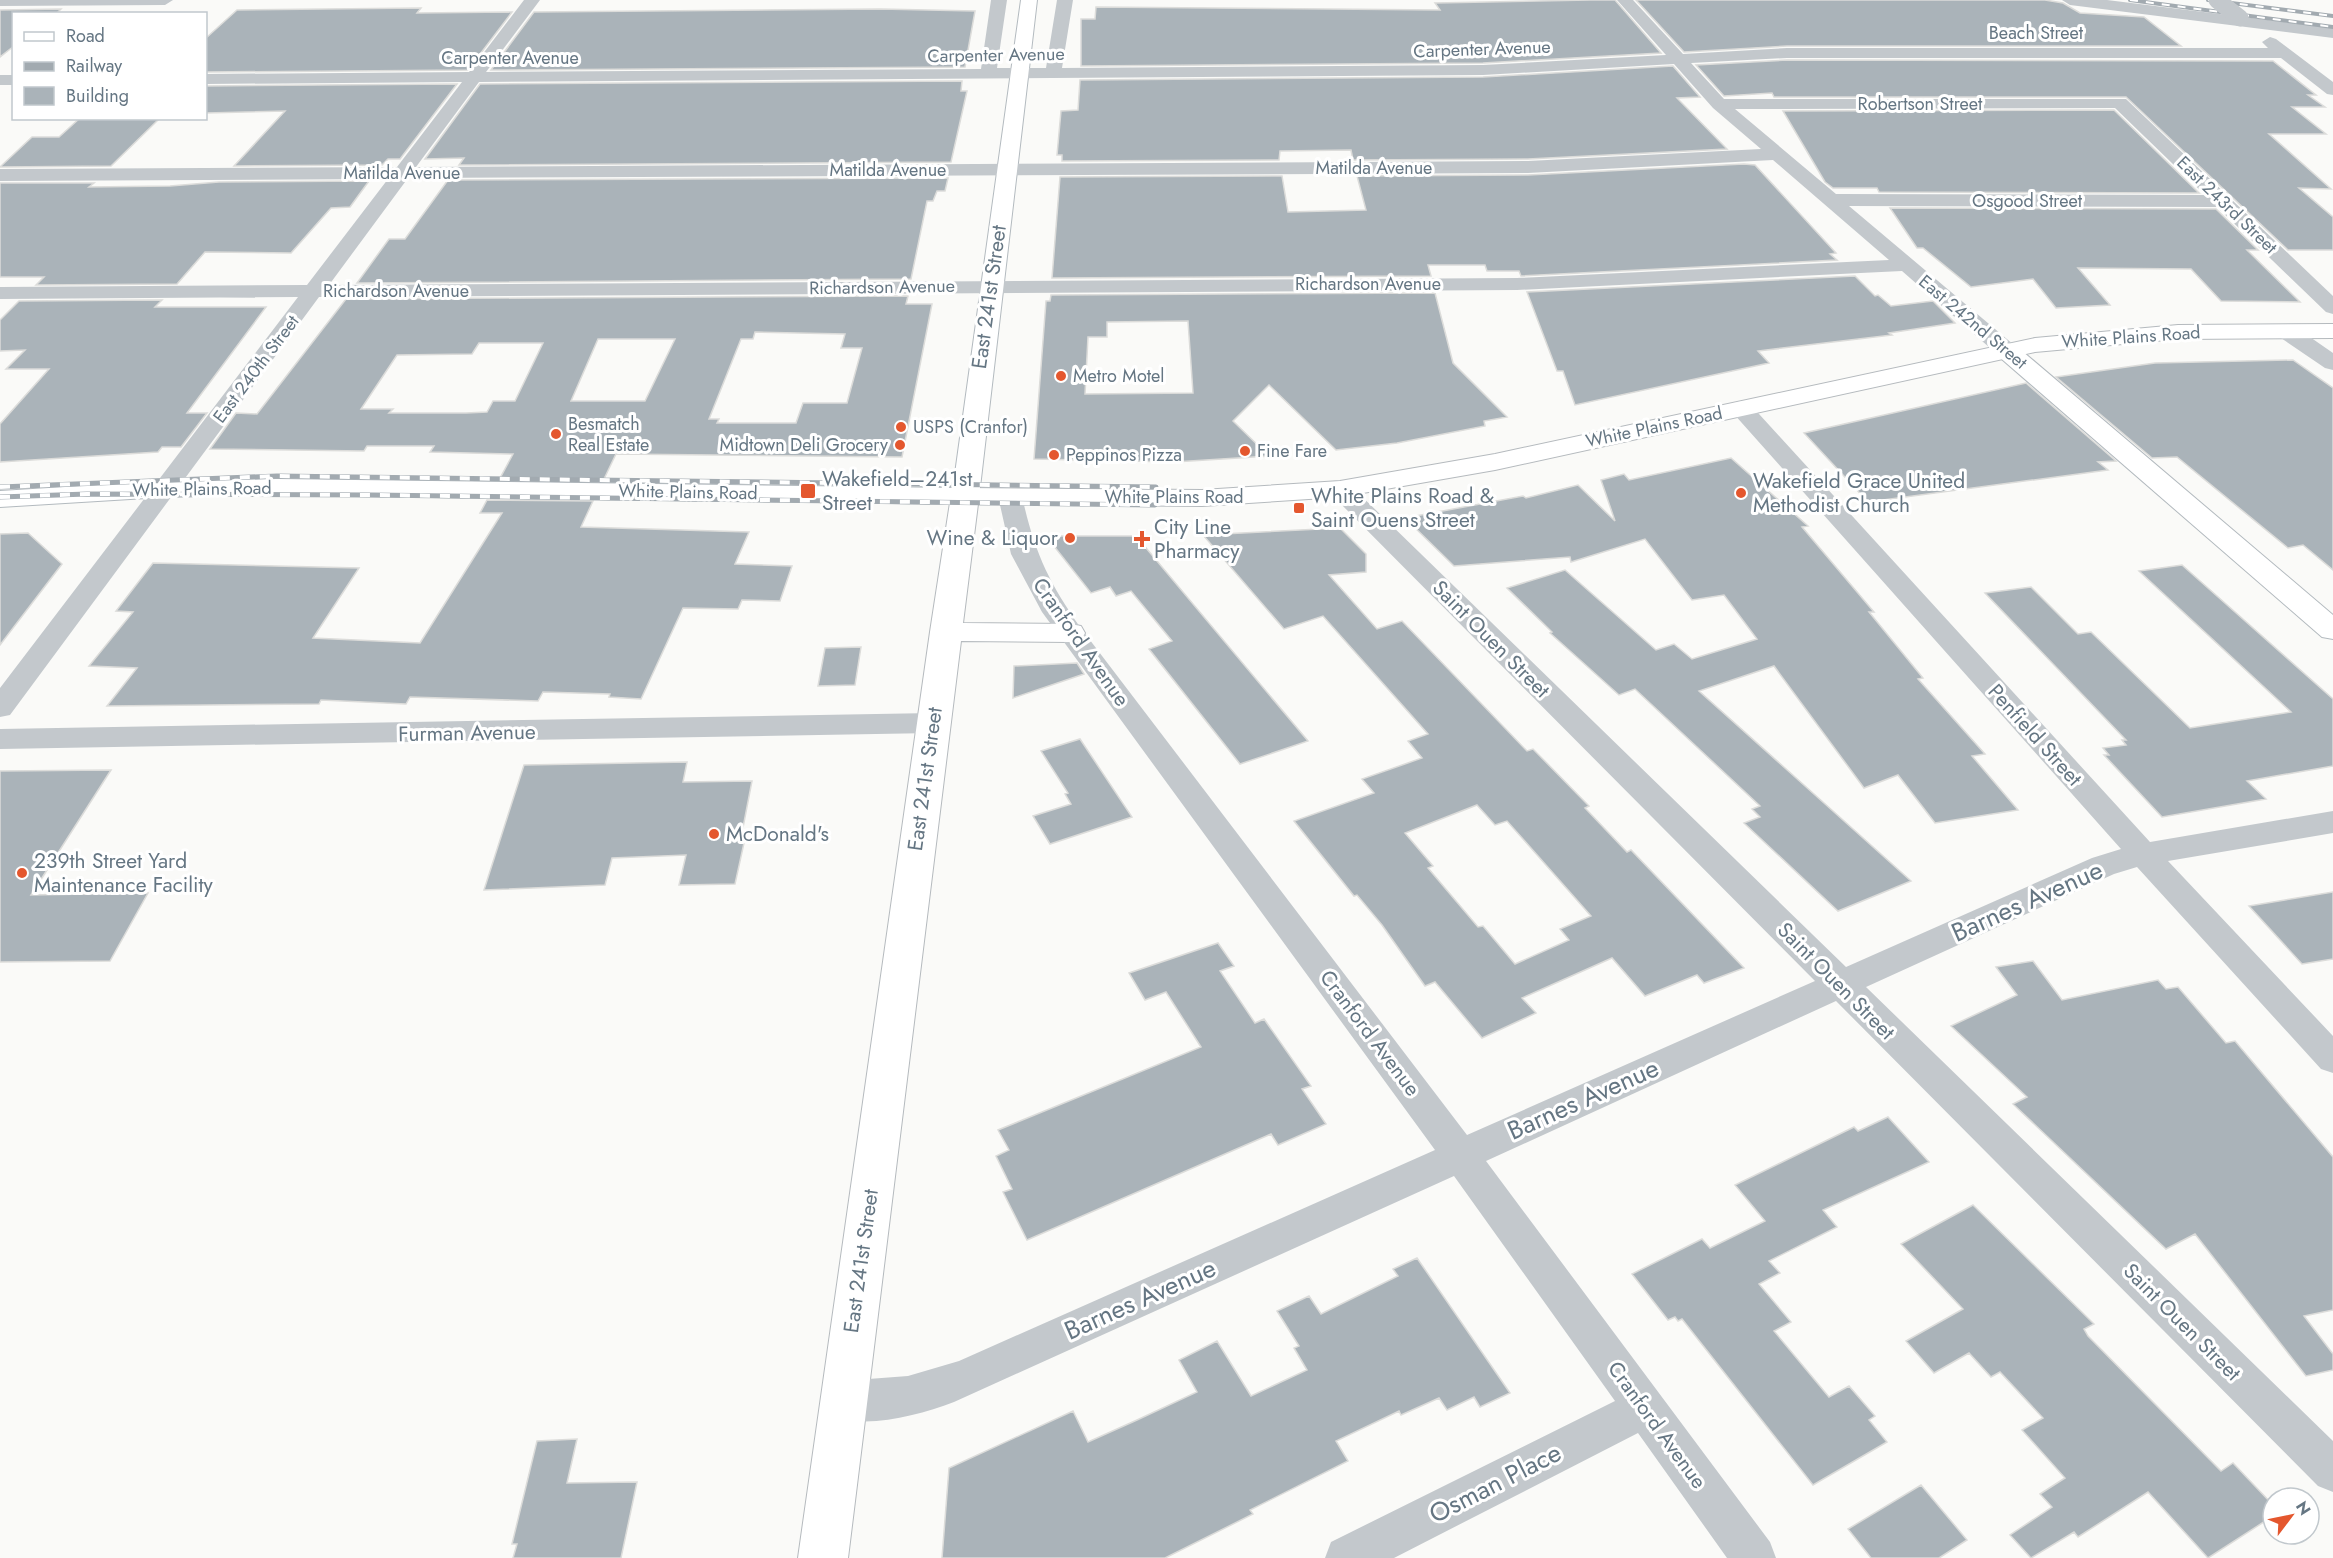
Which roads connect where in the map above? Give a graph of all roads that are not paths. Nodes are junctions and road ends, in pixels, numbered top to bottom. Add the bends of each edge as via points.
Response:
1 (165, 0) edge
2 (532, 0) edge
3 (999, 0) edge
4 (1065, 0) edge
5 (1625, 0) edge
6 (2070, 0) edge
7 (2217, 0) edge
8 (0, 1) edge
9 (1029, 4) edge
10 (2242, 19) junction
11 (2333, 33) edge
12 (1787, 53) joint
13 (2284, 53) junction
14 (1678, 59) junction
15 (988, 74) junction
16 (1020, 74) junction
17 (1053, 74) junction
18 (474, 77) junction
19 (207, 79) edge
20 (2333, 90) edge
21 (2120, 103) joint
22 (1719, 104) junction
23 (1775, 154) junction
24 (1007, 168) junction
25 (402, 173) junction
26 (0, 175) edge
27 (1830, 200) junction
28 (2224, 201) junction
29 (1907, 265) junction
30 (991, 286) junction
31 (314, 292) junction
32 (0, 293) edge
33 (2333, 308) edge
34 (2286, 331) junction
35 (2333, 331) edge
36 (2006, 350) junction
37 (2333, 363) edge
38 (1741, 408) junction
39 (163, 489) junction
40 (1340, 489) junction
41 (964, 495) junction
42 (1010, 496) junction
43 (0, 499) edge
44 (2333, 630) edge
45 (945, 632) junction
46 (1070, 633) junction
47 (0, 708) edge
48 (933, 723) junction
49 (0, 739) edge
50 (2333, 822) edge
51 (2143, 854) junction
52 (1840, 984) junction
53 (2333, 1059) edge
54 (1460, 1154) junction
55 (842, 1401) junction
56 (1644, 1408) junction
57 (2333, 1471) edge
58 (823, 1558) edge
59 (1347, 1558) edge
60 (1754, 1558) edge

1 - 8 street
2 - 18 street, East 240th Street
3 - 15 street
4 - 17 street
5 - 14 street, East 242nd Street
6 - 10 street
7 - 10 street, bridge
9 - 16 main road, East 241st Street
10 - 11 street
10 - 13 street
12 - 13 street, Beach Street
12 - 14 street, Carpenter Avenue
13 - 20 street
14 - 17 street, Carpenter Avenue via 1483,70
14 - 22 street, East 242nd Street
15 - 16 street, Carpenter Avenue
15 - 18 street, Carpenter Avenue
16 - 17 street, Carpenter Avenue
16 - 24 main road, East 241st Street
18 - 19 street, Carpenter Avenue
18 - 25 street, East 240th Street
21 - 22 street, Robertson Street
21 - 28 street, East 243rd Street
22 - 23 street, East 242nd Street
23 - 24 street, Matilda Avenue via 1528,167
23 - 27 street, East 242nd Street
24 - 25 street, Matilda Avenue
24 - 30 main road, East 241st Street
25 - 26 street, Matilda Avenue
25 - 31 street, East 240th Street
27 - 28 street, Osgood Street
27 - 29 street, East 242nd Street
28 - 33 street, East 243rd Street
29 - 30 street, Richardson Avenue via 1516,284
29 - 36 street, East 242nd Street
30 - 31 street, Richardson Avenue
30 - 41 main road, East 241st Street
31 - 32 street, Richardson Avenue
31 - 39 street, East 240th Street
34 - 35 main road, White Plains Road
34 - 36 main road, White Plains Road via 2146,334
34 - 37 street
36 - 38 main road, White Plains Road
36 - 44 main road, East 242nd Street
38 - 40 main road, White Plains Road via 1496,462
38 - 51 street, Penfield Street
39 - 41 main road, White Plains Road via 324,487
39 - 43 main road, White Plains Road
39 - 47 street, East 240th Street
40 - 42 main road, White Plains Road via 1202,498
40 - 52 street, Saint Ouen Street
41 - 42 main road, White Plains Road
41 - 45 main road, East 241st Street
42 - 46 street, Cranford Avenue via 1027,561
45 - 46 main road
45 - 48 main road, East 241st Street
46 - 54 street, Cranford Avenue
48 - 49 street, Furman Avenue
48 - 55 main road, East 241st Street
50 - 51 street, Barnes Avenue
51 - 52 street, Barnes Avenue via 2103,866
51 - 53 street, Penfield Street
52 - 54 street, Barnes Avenue
52 - 57 street, Saint Ouen Street
54 - 55 street, Barnes Avenue via 963,1379 898,1400
54 - 56 street, Cranford Avenue
55 - 58 main road, East 241st Street
56 - 59 street, Osman Place
56 - 60 street, Cranford Avenue

